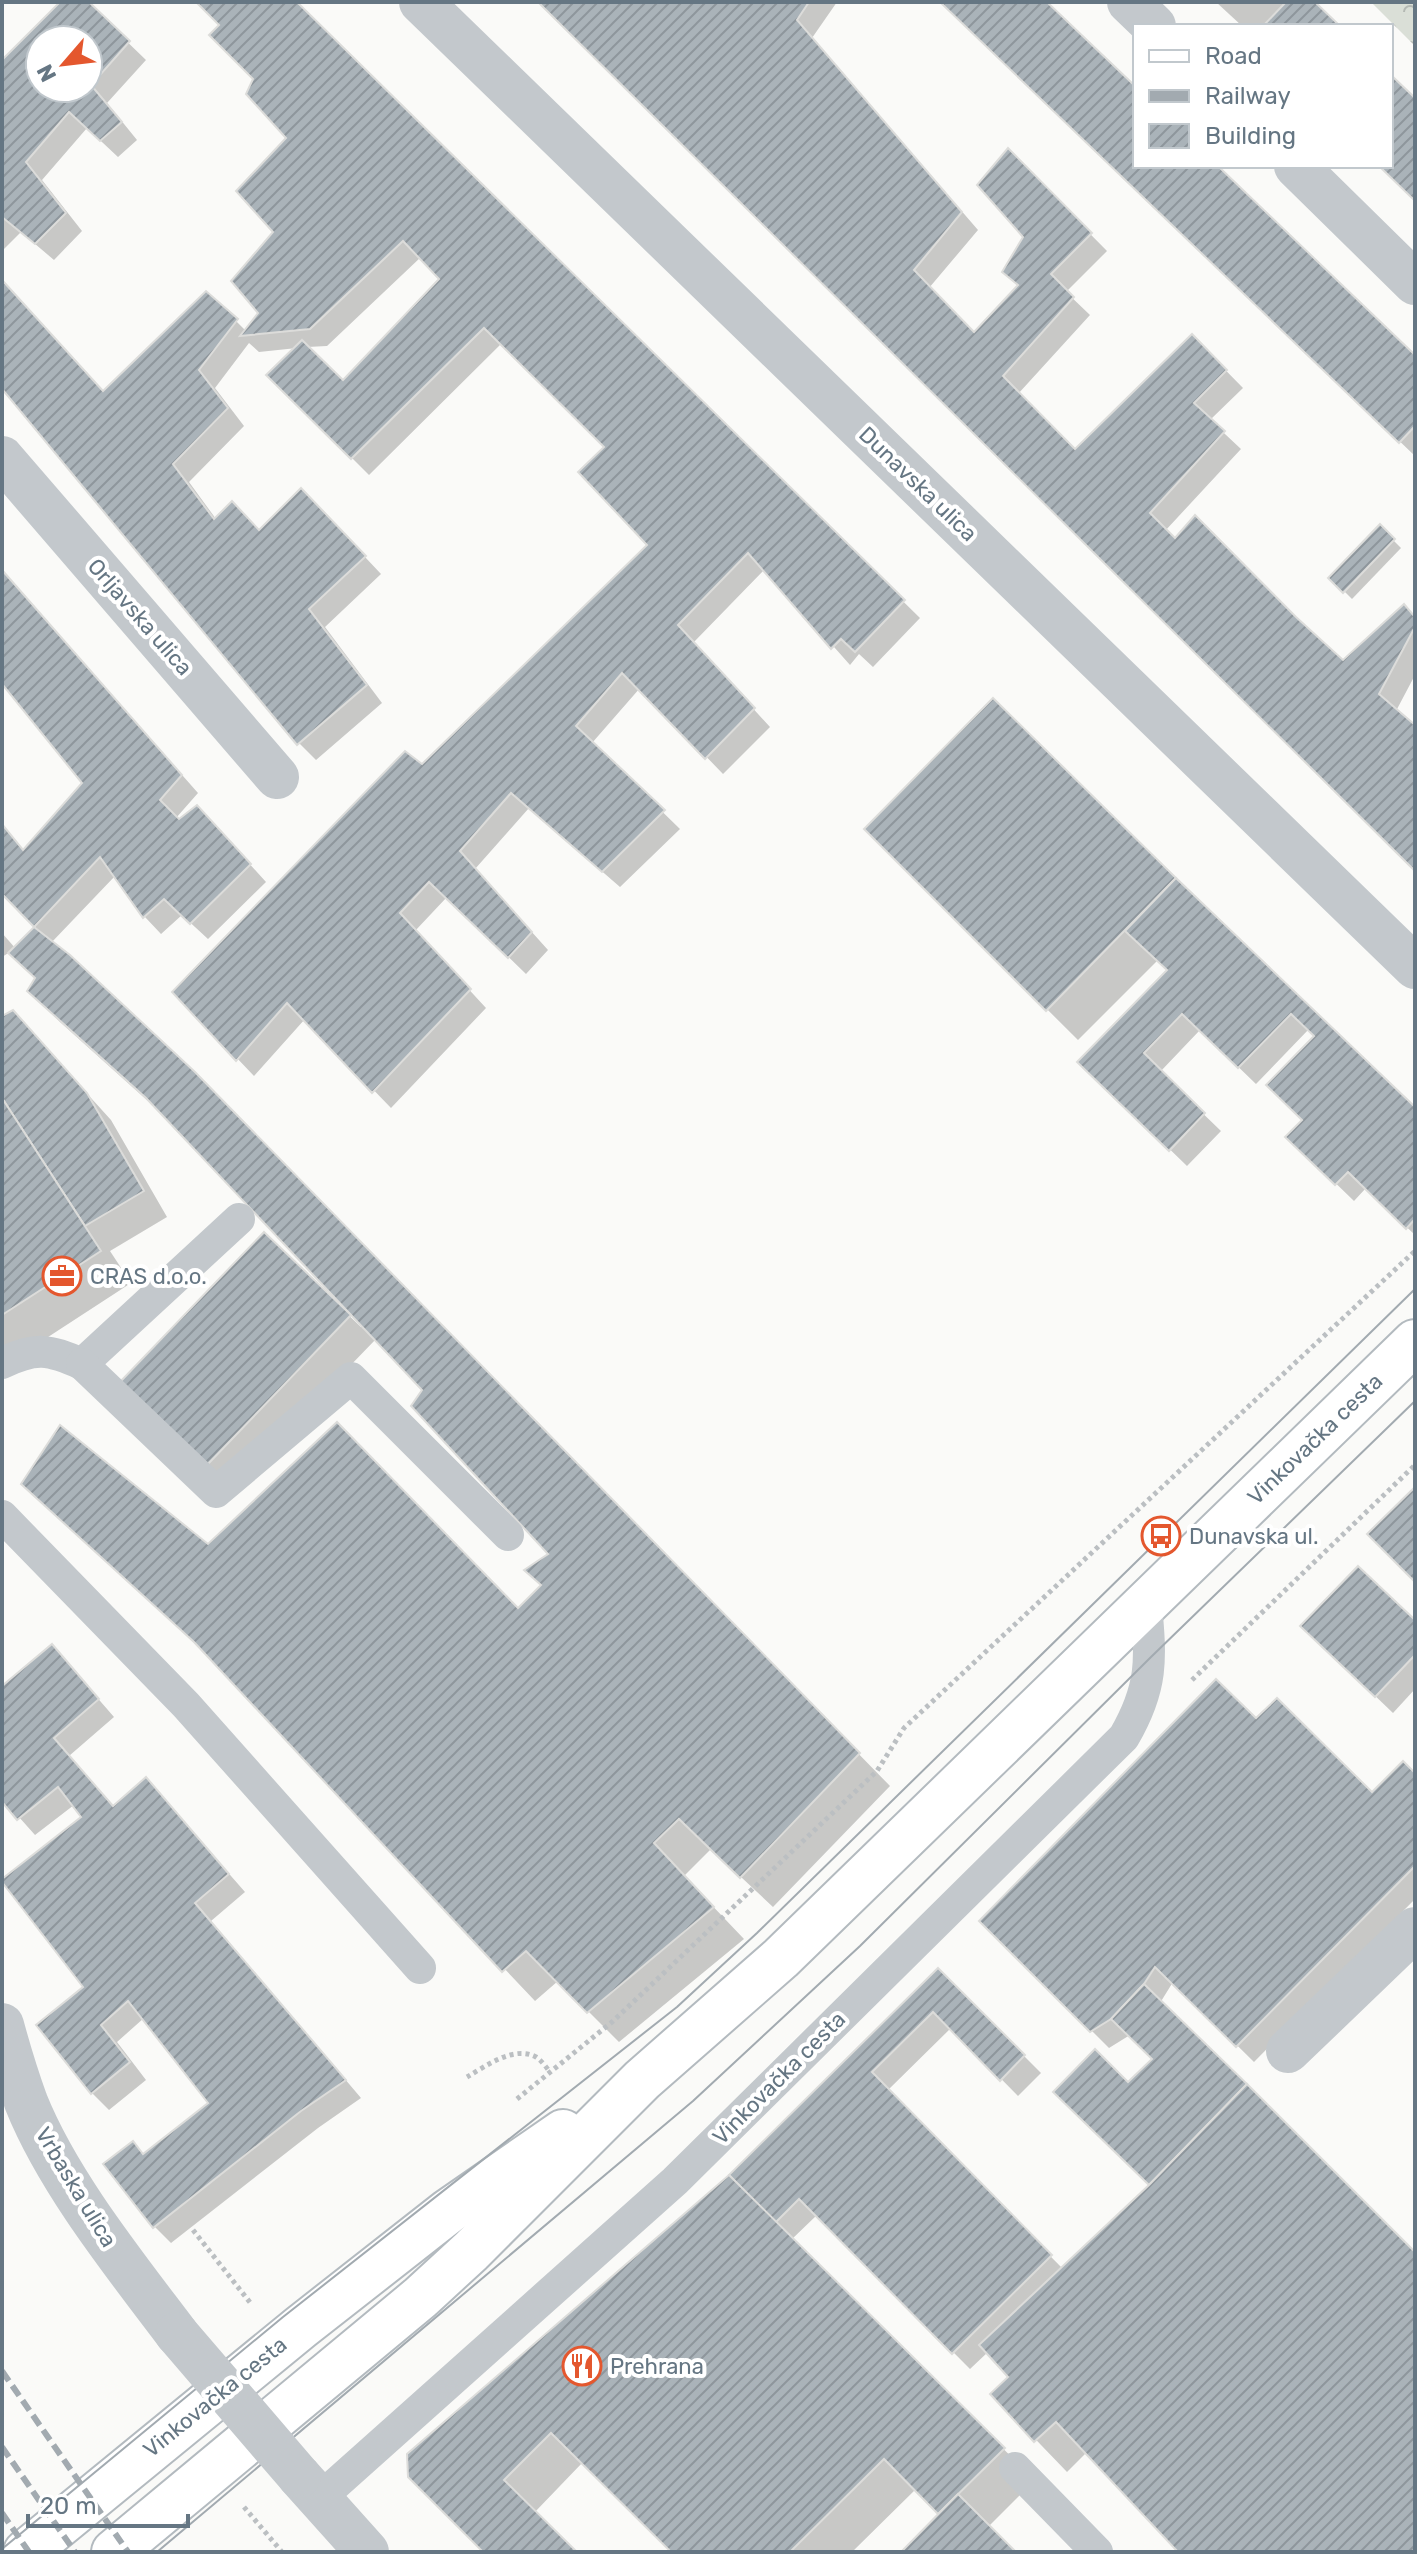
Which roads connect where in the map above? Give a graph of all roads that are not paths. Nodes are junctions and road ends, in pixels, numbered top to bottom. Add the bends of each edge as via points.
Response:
1 (421, 2) edge
2 (1129, 2) edge
3 (1152, 24) edge
4 (1298, 168) edge
5 (1415, 283) edge
6 (2, 458) edge
7 (277, 777) dead end
8 (1415, 967) edge
9 (239, 1219) dead end
10 (1415, 1342) edge
11 (2, 1363) edge
12 (82, 1364) junction
13 (2, 1516) edge
14 (508, 1535) dead end
15 (1146, 1604) junction
16 (1415, 1929) edge
17 (420, 1968) dead end
18 (2, 2025) edge
19 (1288, 2051) dead end
20 (642, 2080) junction
21 (1015, 2468) dead end
22 (309, 2487) junction
23 (26, 2552) edge
24 (114, 2552) edge
25 (367, 2552) edge
26 (1097, 2552) edge

1 - 8 street, Dunavska ulica
2 - 3 street
4 - 5 street
6 - 7 street, Orljavska ulica
9 - 12 lane
10 - 15 main road, Vinkovačka cesta
11 - 12 lane via 23,1353 52,1352
12 - 14 lane via 216,1492 351,1378
13 - 17 lane via 186,1705
15 - 20 main road, Vinkovačka cesta via 781,1958
15 - 22 lane, Vinkovačka cesta via 1149,1670 1138,1712 1124,1737 675,2181
16 - 19 street
18 - 22 street, Vrbaska ulica, bridge via 27,2104 92,2218 177,2334
20 - 23 main road, Vinkovačka cesta via 449,2211
20 - 24 main road, Vinkovačka cesta via 421,2297
21 - 26 lane
22 - 25 street, Vrbaska ulica

